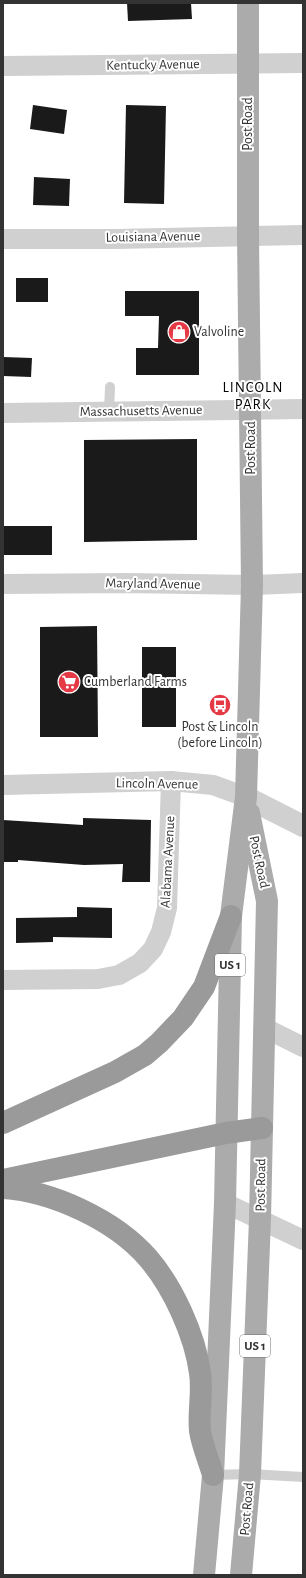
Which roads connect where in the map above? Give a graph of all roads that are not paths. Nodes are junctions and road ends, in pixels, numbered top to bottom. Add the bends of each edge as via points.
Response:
1 (248, 3) edge
2 (303, 63) edge
3 (249, 64) junction
4 (3, 66) edge
5 (248, 235) junction
6 (303, 235) edge
7 (3, 239) edge
8 (110, 387) dead end
9 (251, 410) junction
10 (303, 410) edge
11 (109, 412) junction
12 (3, 413) edge
13 (3, 584) edge
14 (300, 584) edge
15 (252, 585) junction
16 (171, 781) junction
17 (3, 785) edge
18 (246, 797) junction
19 (303, 826) edge
20 (231, 916) junction
21 (3, 980) edge
22 (265, 1028) junction
23 (303, 1047) edge
24 (3, 1123) edge
25 (262, 1128) junction
26 (226, 1133) junction
27 (3, 1180) edge
28 (3, 1188) edge
29 (225, 1204) junction
30 (260, 1219) junction
31 (303, 1240) edge
32 (250, 1474) junction
33 (213, 1475) junction
34 (303, 1478) edge
35 (204, 1575) edge
36 (241, 1575) edge

1 - 3 main road, Post Road / US 1
2 - 3 street, Kentucky Avenue
3 - 4 street, Kentucky Avenue
3 - 5 main road, Post Road / US 1
5 - 6 street, Louisiana Avenue
5 - 7 street, Louisiana Avenue
5 - 9 main road, Post Road / US 1
8 - 11 lane
9 - 10 street, Massachusetts Avenue
9 - 11 street, Massachusetts Avenue
9 - 15 main road, Post Road / US 1
11 - 12 street, Massachusetts Avenue
13 - 15 street, Maryland Avenue
14 - 15 street, Maryland Avenue
15 - 18 main road, Post Road / US 1
16 - 17 street, Lincoln Avenue
16 - 18 street, Lincoln Avenue via 213,785
16 - 21 street, Alabama Avenue via 167,908 161,932 153,949 140,963 120,975 98,979
18 - 19 street, Lincoln Avenue
18 - 20 main road, Post Road / US 1
18 - 22 main road, Post Road / US 1 via 267,901
20 - 24 highway via 204,987 183,1018 159,1043 145,1055 115,1072
20 - 26 main road, Post Road / US 1
22 - 23 street
22 - 25 main road, Post Road / US 1
25 - 26 highway
25 - 30 main road, Post Road / US 1
26 - 27 highway
26 - 29 main road, Post Road / US 1
28 - 33 highway via 51,1198 93,1216 132,1242 156,1268 172,1294 189,1332 195,1353 201,1385 200,1431
29 - 30 street
29 - 33 main road, Post Road / US 1
30 - 31 street
30 - 32 main road, Post Road / US 1
32 - 33 lane
32 - 34 lane
32 - 36 main road, Post Road / US 1
33 - 35 main road, Post Road / US 1

